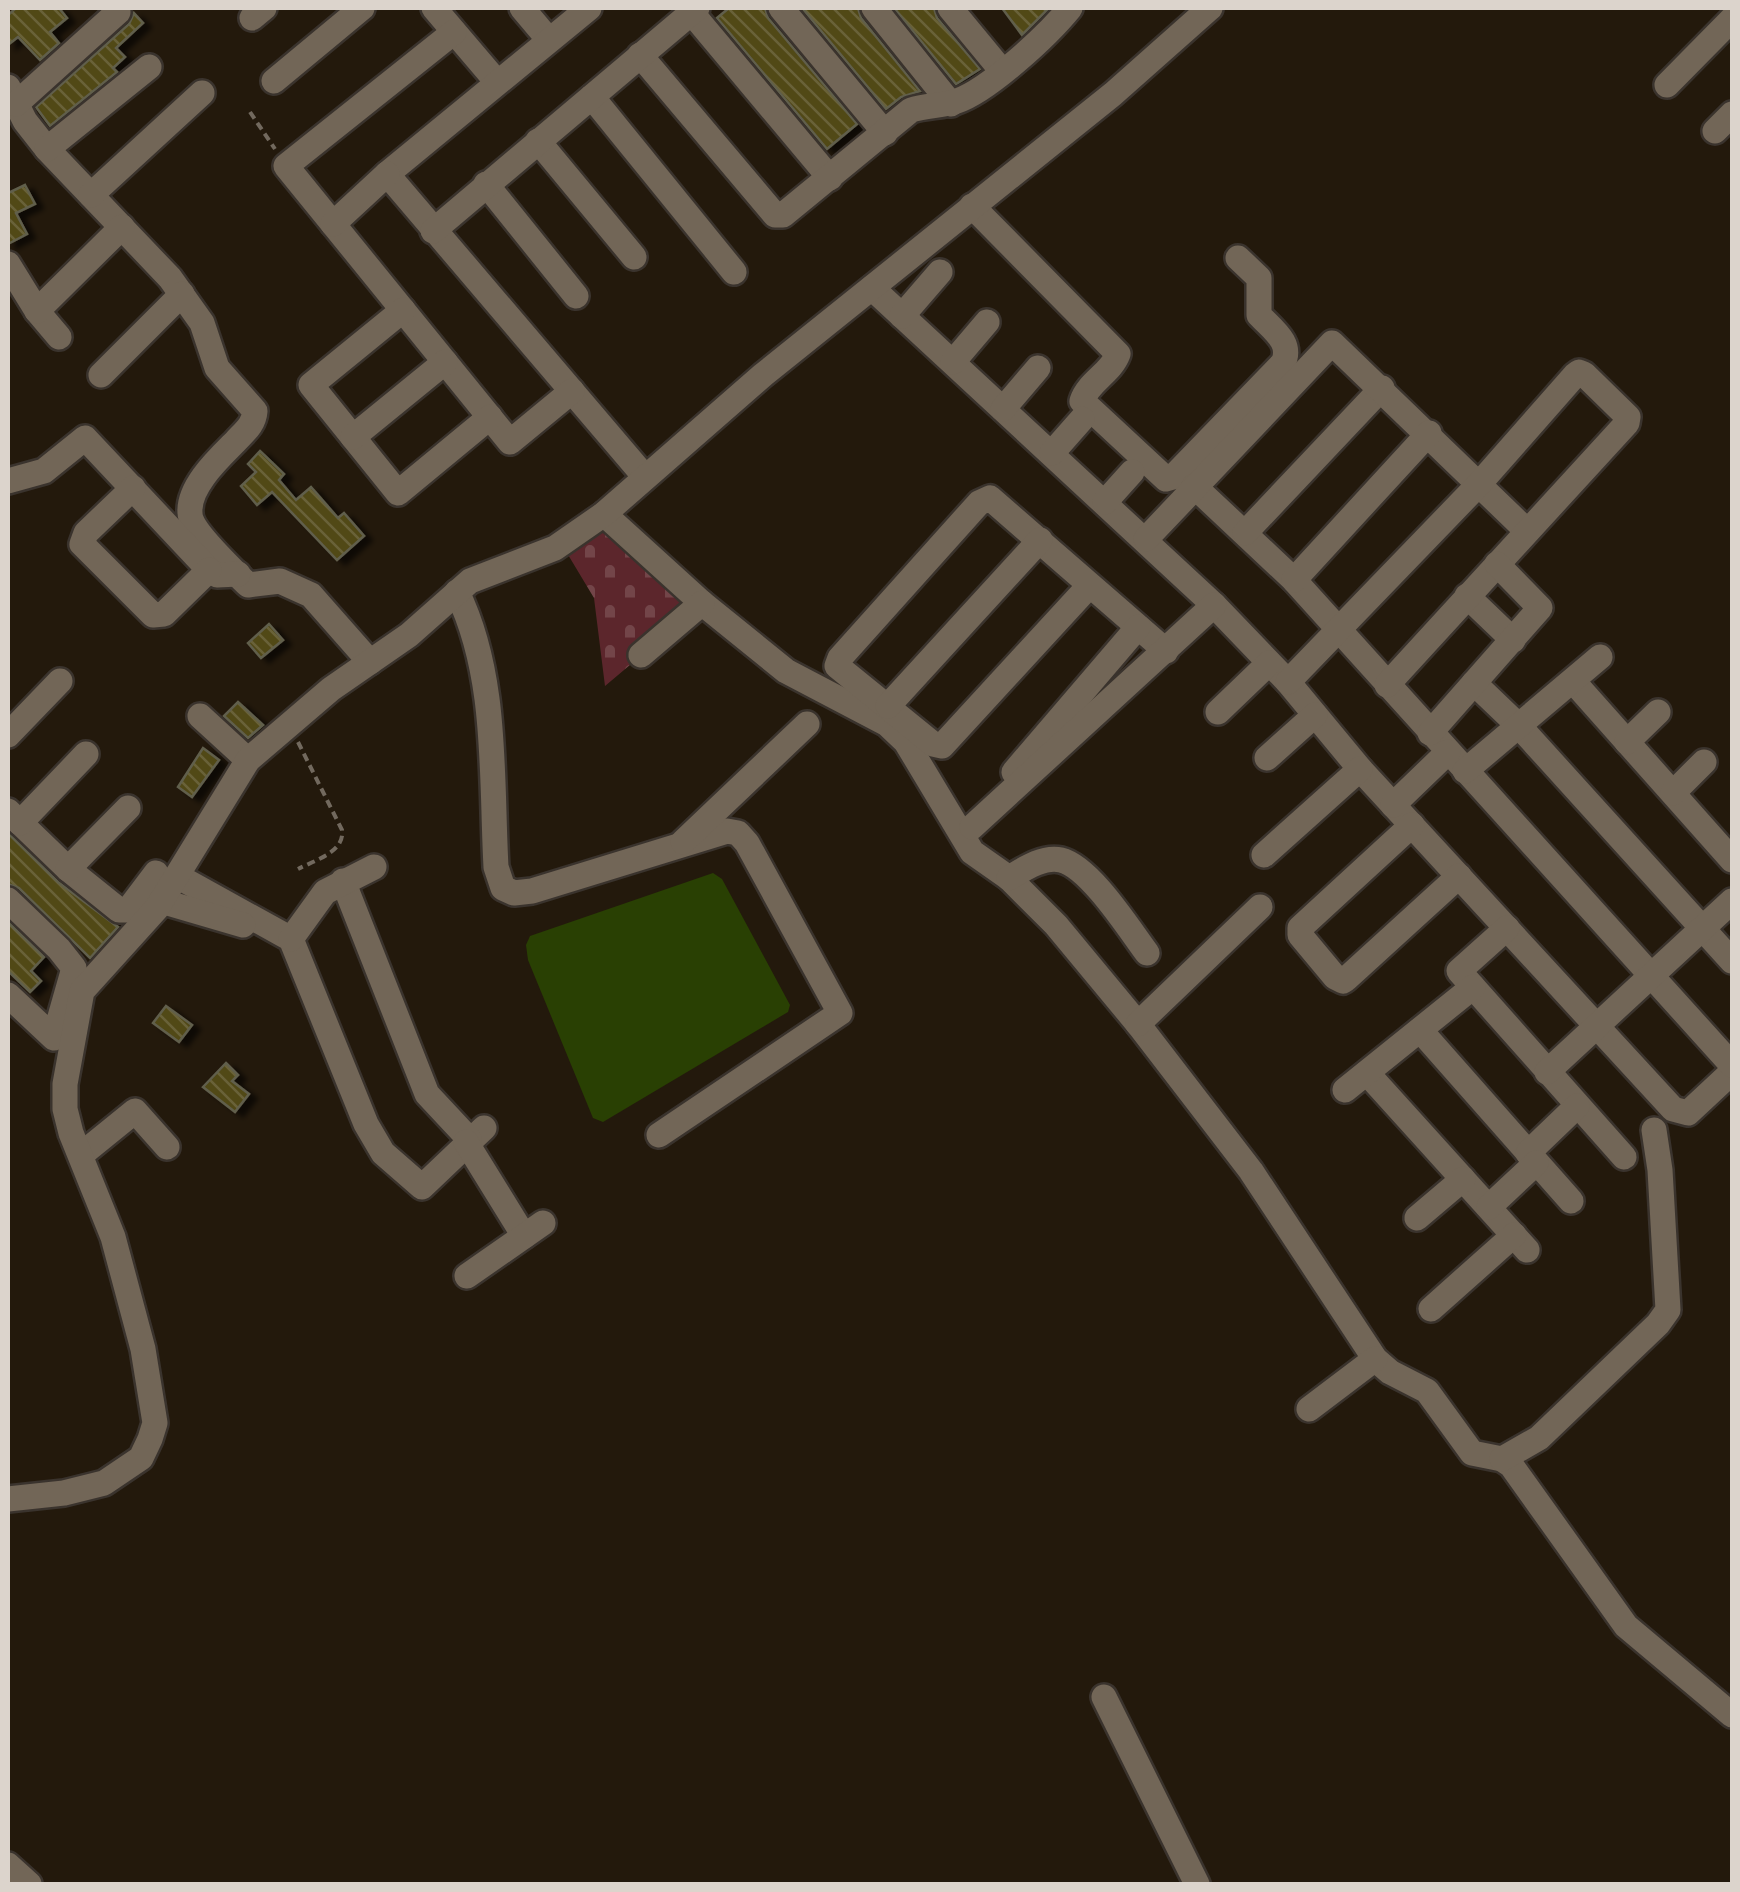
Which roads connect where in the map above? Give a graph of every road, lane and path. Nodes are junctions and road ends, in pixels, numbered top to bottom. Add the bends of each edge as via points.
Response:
1 (362, 8) edge
2 (434, 8) edge
3 (522, 8) edge
4 (589, 8) edge
5 (781, 8) edge
6 (874, 8) edge
7 (950, 8) edge
8 (1210, 8) edge
9 (694, 10) edge
10 (1062, 11) edge
11 (118, 12) dead end
12 (1732, 18) edge
13 (454, 32) junction
14 (549, 40) junction
15 (640, 55) junction
16 (149, 67) dead end
17 (1002, 71) junction
18 (274, 81) dead end
19 (497, 82) junction
20 (1666, 84) dead end
21 (202, 93) dead end
22 (12, 96) edge
23 (592, 97) junction
24 (951, 104) junction
25 (250, 112) dead end
26 (884, 132) junction
27 (538, 141) junction
28 (47, 149) junction
29 (286, 166) junction
30 (386, 174) junction
31 (830, 178) junction
32 (486, 184) junction
33 (91, 195) junction
34 (972, 206) junction
35 (333, 224) junction
36 (122, 226) junction
37 (433, 231) junction
38 (634, 257) dead end
39 (1238, 258) dead end
40 (8, 264) edge
41 (734, 272) dead end
42 (940, 272) dead end
43 (872, 288) junction
44 (182, 294) junction
45 (576, 296) dead end
46 (403, 310) junction
47 (37, 311) junction
48 (902, 316) junction
49 (988, 322) dead end
50 (58, 337) dead end
51 (445, 362) junction
52 (953, 362) junction
53 (1038, 368) dead end
54 (101, 375) dead end
55 (1382, 388) junction
56 (572, 391) junction
57 (1003, 408) junction
58 (490, 417) junction
59 (1082, 419) dead end
60 (1429, 433) junction
61 (353, 438) junction
62 (1052, 453) junction
63 (1132, 472) dead end
64 (645, 477) junction
65 (8, 481) edge
66 (1480, 483) junction
67 (1194, 486) junction
68 (133, 488) junction
69 (1105, 502) junction
70 (604, 514) junction
71 (1527, 530) junction
72 (1244, 533) junction
73 (1146, 539) junction
74 (1040, 540) junction
75 (1497, 564) junction
76 (209, 570) junction
77 (238, 574) junction
78 (1294, 580) junction
79 (1090, 585) junction
80 (457, 592) junction
81 (1467, 596) junction
82 (702, 603) junction
83 (1214, 605) junction
84 (1138, 627) junction
85 (1340, 630) junction
86 (1513, 640) junction
87 (1166, 651) junction
88 (641, 655) dead end
89 (1600, 657) dead end
90 (370, 662) junction
91 (1270, 663) junction
92 (60, 681) dead end
93 (1573, 681) junction
94 (1288, 682) junction
95 (1474, 683) junction
96 (1386, 684) junction
97 (888, 706) junction
98 (1218, 712) dead end
99 (1658, 712) dead end
100 (1315, 715) junction
101 (200, 716) dead end
102 (289, 724) junction
103 (806, 724) dead end
104 (1519, 726) junction
105 (1430, 733) junction
106 (8, 735) edge
107 (1627, 742) junction
108 (86, 754) dead end
109 (1268, 758) dead end
110 (248, 760) junction
111 (1456, 762) junction
112 (1704, 762) dead end
113 (1360, 769) junction
114 (1673, 793) junction
115 (1000, 802) junction
116 (1393, 805) junction
117 (128, 808) dead end
118 (14, 817) edge
119 (1412, 825) junction
120 (972, 827) dead end
121 (679, 846) junction
122 (1729, 849) edge
123 (1264, 854) dead end
124 (374, 868) dead end
125 (68, 869) junction
126 (298, 869) dead end
127 (167, 875) junction
128 (1459, 876) junction
129 (1009, 878) junction
130 (343, 882) junction
131 (8, 900) edge
132 (161, 901) junction
133 (1732, 901) edge
134 (1260, 907) dead end
135 (1507, 928) junction
136 (1703, 928) junction
137 (291, 940) junction
138 (1147, 953) dead end
139 (1732, 961) edge
140 (1651, 976) junction
141 (1473, 987) junction
142 (8, 996) edge
143 (1138, 1024) junction
144 (1598, 1025) junction
145 (1420, 1030) junction
146 (1732, 1069) edge
147 (1547, 1072) junction
148 (1367, 1073) junction
149 (1345, 1090) dead end
150 (1577, 1106) junction
151 (1654, 1130) dead end
152 (659, 1135) dead end
153 (473, 1136) junction
154 (167, 1147) dead end
155 (82, 1154) junction
156 (1624, 1157) dead end
157 (1532, 1158) junction
158 (1463, 1179) junction
159 (1571, 1201) dead end
160 (1489, 1207) junction
161 (1417, 1218) dead end
162 (467, 1276) dead end
163 (1431, 1309) dead end
164 (1375, 1359) junction
165 (1309, 1409) dead end
166 (1502, 1459) junction
167 (8, 1499) edge
168 (1104, 1697) dead end
169 (1732, 1715) edge
170 (8, 1865) edge
171 (29, 1884) edge
172 (1197, 1884) edge

1 - 18 street
2 - 13 street
3 - 14 street
4 - 14 street
5 - 26 street
6 - 24 street
7 - 17 street
8 - 34 street
9 - 15 street
9 - 31 street
10 - 17 street
11 - 22 street
12 - 20 street
13 - 19 street
13 - 29 street
14 - 19 street
15 - 23 street
15 - 31 street via 775,214 790,212
16 - 28 street
17 - 24 street
19 - 30 street
21 - 33 street
22 - 28 street
23 - 27 street
23 - 41 street
24 - 26 street via 911,110
25 - 29 path
26 - 31 street
27 - 32 street
27 - 38 street
28 - 33 street
29 - 35 street
30 - 35 street
30 - 37 street
32 - 37 street
32 - 45 street
33 - 36 street
34 - 39 street via 1118,354 1082,402 1166,480 1287,356 1286,344 1260,315 1259,278
34 - 43 street
35 - 46 street
36 - 44 street
36 - 47 street
37 - 56 street
40 - 47 street
42 - 48 street
43 - 48 street
43 - 64 street
44 - 54 street
44 - 77 street via 202,323 217,368 255,411 250,427 199,486 190,514
46 - 51 street
46 - 61 street via 311,385
47 - 50 street
48 - 52 street
49 - 52 street
51 - 58 street
51 - 61 street
52 - 57 street
53 - 57 street
55 - 60 street
55 - 67 street via 1332,343
55 - 72 street
56 - 58 street via 510,442
56 - 64 street
57 - 62 street
58 - 61 street via 398,492
59 - 62 street
60 - 66 street
60 - 78 street
62 - 69 street
63 - 69 street
64 - 70 street
65 - 68 street via 44,471 81,438
66 - 71 street
66 - 71 street via 1580,372 1628,417
66 - 85 street
67 - 72 street
67 - 73 street
68 - 76 street
68 - 76 street via 82,544 153,616 164,614
69 - 73 street
70 - 80 street via 555,548 480,576
70 - 82 street
71 - 75 street
72 - 78 street
73 - 83 street
74 - 79 street
74 - 97 street
74 - 97 street via 990,498 980,503 840,658 841,672
75 - 81 street
75 - 86 street via 1540,608
76 - 77 street
77 - 90 street via 248,585 280,581 310,595
78 - 85 street
79 - 84 street
79 - 97 street via 942,746
80 - 90 street
80 - 121 street via 479,646 502,888 532,891
81 - 86 street
81 - 96 street
82 - 88 street
82 - 129 street via 786,671 887,724 906,742 972,852
83 - 87 street
83 - 91 street
84 - 87 street
84 - 115 street via 1014,772
85 - 94 street
85 - 96 street
86 - 95 street
87 - 115 street
89 - 93 street
90 - 102 street
91 - 94 street
91 - 98 street
92 - 106 street
93 - 104 street
93 - 107 street
94 - 100 street
95 - 104 street
95 - 105 street
96 - 105 street
99 - 107 street
100 - 109 street
100 - 113 street
101 - 110 street
102 - 110 street
102 - 126 path via 343,835 339,847
103 - 121 street
104 - 111 street
104 - 136 street
105 - 111 street
107 - 114 street
108 - 118 street
110 - 127 street
111 - 116 street
111 - 140 street
112 - 114 street
113 - 116 street
113 - 123 street
114 - 122 street
115 - 120 street
116 - 119 street
117 - 125 street
118 - 125 street
119 - 128 street
119 - 128 street via 1300,928 1335,977 1350,976
121 - 152 street via 738,833 840,1014
124 - 130 street
125 - 127 street via 122,911
127 - 132 street
127 - 137 street
128 - 135 street
129 - 138 street via 1049,859 1064,860 1101,893
129 - 143 street
130 - 137 street via 325,892
130 - 153 street via 426,1094
131 - 142 street via 74,968 54,1038
132 - 137 street
132 - 155 street via 80,996 64,1096
133 - 136 street
134 - 143 street
135 - 141 street via 1460,969
135 - 144 street
136 - 139 street
136 - 140 street
137 - 153 street via 383,1152 422,1187
140 - 144 street
140 - 146 street
141 - 145 street
141 - 147 street
143 - 164 street via 1251,1171
144 - 146 street via 1678,1112 1688,1113
144 - 147 street
145 - 148 street
145 - 157 street
147 - 150 street
148 - 149 street
148 - 158 street
150 - 156 street
150 - 157 street
151 - 166 street via 1668,1310 1538,1438
153 - 162 street via 534,1230
154 - 155 street via 135,1112
155 - 167 street via 113,1237 155,1422 141,1458 104,1483
157 - 159 street
157 - 160 street
158 - 160 street
158 - 161 street
160 - 163 street via 1520,1242
164 - 165 street
164 - 166 street via 1427,1390 1472,1453
166 - 169 street via 1626,1626
168 - 172 street
170 - 171 street

